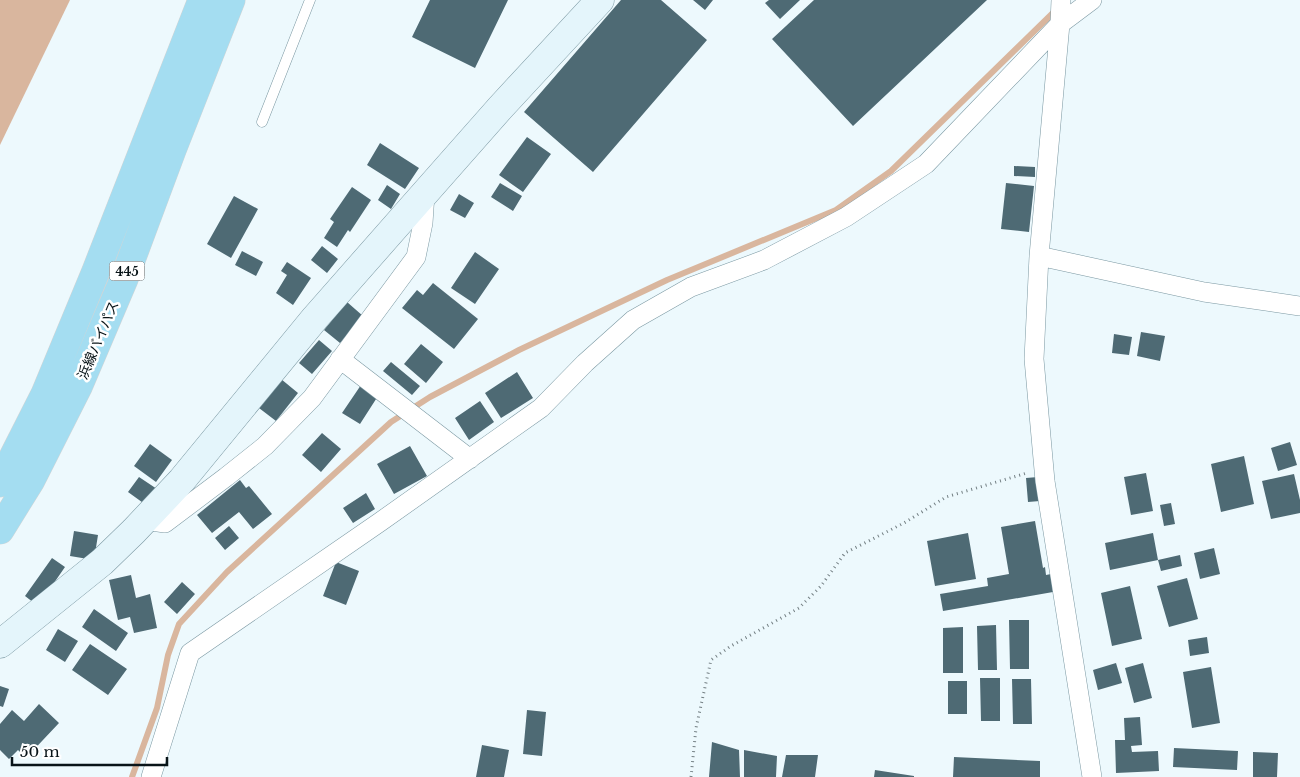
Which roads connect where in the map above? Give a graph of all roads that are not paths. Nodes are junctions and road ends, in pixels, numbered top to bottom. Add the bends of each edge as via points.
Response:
1 (202, 0) edge
2 (231, 0) edge
3 (310, 0) edge
4 (600, 0) edge
5 (1061, 0) edge
6 (1092, 0) edge
7 (1060, 24) junction
8 (262, 122) dead end
9 (425, 194) junction
10 (1039, 256) junction
11 (1300, 306) edge
12 (340, 360) junction
13 (470, 458) junction
14 (0, 483) edge
15 (145, 520) junction
16 (0, 530) edge
17 (0, 644) edge
18 (151, 777) edge
19 (1092, 777) edge

1 - 14 highway, 浜線バイパス / 445 via 96,271 44,394
2 - 16 highway, 浜線バイパス / 445 via 124,279 78,387 31,480
3 - 8 lane
4 - 9 street
5 - 7 street
6 - 7 street
7 - 10 street
7 - 13 street via 926,164 846,217 764,260 691,287 634,320 541,408
9 - 12 street via 416,257
9 - 15 street via 315,318 182,480
10 - 11 street via 1204,292
10 - 19 street via 1034,359 1044,467
12 - 13 street
12 - 15 street via 312,398 265,446 165,523
13 - 18 street via 190,653
15 - 17 street via 102,562

